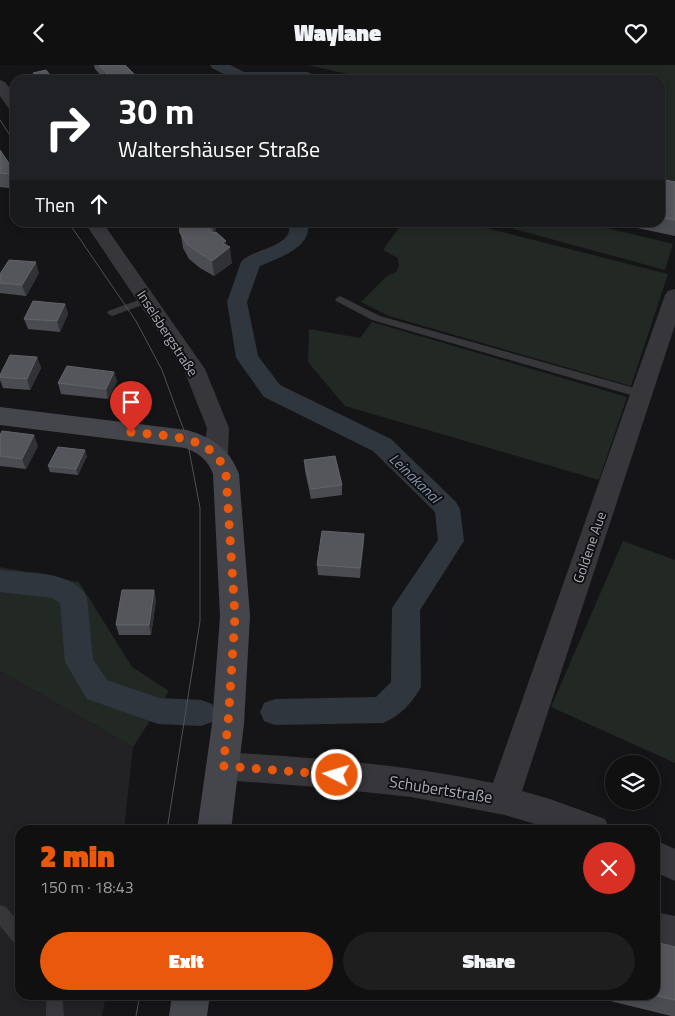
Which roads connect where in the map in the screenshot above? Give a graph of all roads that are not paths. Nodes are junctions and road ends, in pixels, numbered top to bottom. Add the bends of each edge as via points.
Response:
1 (0, 85) edge
2 (10, 100) edge
3 (97, 227) edge
4 (675, 295) edge
5 (340, 299) dead end
6 (147, 300) junction
7 (112, 313) dead end
8 (641, 394) junction
9 (0, 416) edge
10 (216, 453) junction
11 (223, 766) junction
12 (505, 799) junction
13 (215, 825) edge
14 (582, 825) edge
15 (660, 858) edge
16 (675, 865) edge
17 (0, 913) edge
18 (660, 930) edge
19 (15, 931) edge
20 (675, 933) edge
21 (55, 1000) edge
22 (190, 1000) edge
23 (55, 1016) edge
24 (188, 1016) edge

1 - 2 street
3 - 6 street, Inselsbergstraße
4 - 8 street, Goldene Aue
5 - 8 lane via 376,318
6 - 7 lane
6 - 10 street, Inselsbergstraße via 194,369 218,428
8 - 12 street, Goldene Aue via 508,782
9 - 10 main road via 187,439
10 - 11 main road via 226,474 235,616
11 - 12 street, Schubertstraße via 375,778
11 - 13 main road
12 - 14 street, Schubertstraße
15 - 16 street
17 - 19 lane
18 - 20 street
21 - 23 lane
22 - 24 main road

